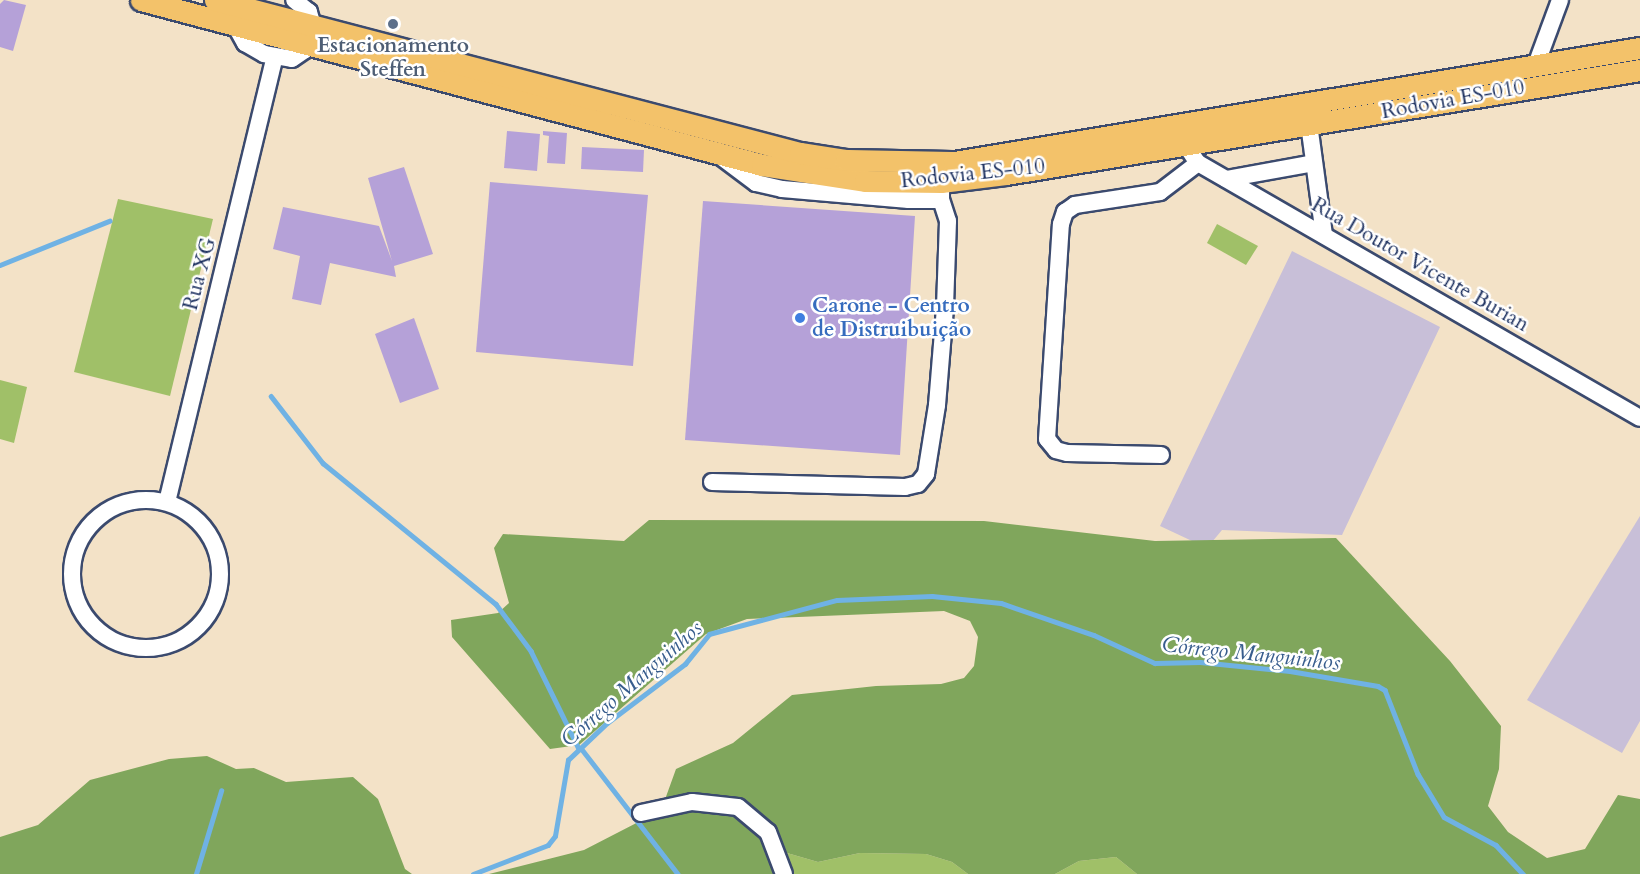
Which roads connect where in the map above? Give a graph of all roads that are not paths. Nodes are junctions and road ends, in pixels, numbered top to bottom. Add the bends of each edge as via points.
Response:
1 (141, 0) edge
2 (215, 0) edge
3 (1560, 0) edge
4 (297, 1) edge
5 (239, 11) edge
6 (310, 36) junction
7 (1640, 48) edge
8 (275, 57) junction
9 (1536, 64) junction
10 (1640, 70) edge
11 (1309, 124) junction
12 (1185, 144) junction
13 (1198, 163) junction
14 (1314, 163) junction
15 (1226, 178) junction
16 (941, 191) junction
17 (1324, 235) junction
18 (1640, 417) edge
19 (1161, 454) dead end
20 (712, 482) dead end
21 (167, 502) junction
22 (641, 813) dead end
23 (784, 874) edge

1 - 5 main road, Rodovia ES-010
2 - 5 main road, Rodovia ES-010
3 - 9 street
4 - 6 street via 309,12
5 - 6 main road, Rodovia ES-010
5 - 8 street via 245,43
6 - 8 street via 292,59
6 - 9 main road, Rodovia ES-010 via 800,153 846,160 954,162
6 - 16 main road, Rodovia ES-010 via 714,152 834,178
7 - 9 main road, Rodovia ES-010
8 - 21 street, Rua XG
10 - 11 main road, Rodovia ES-010
11 - 12 main road, Rodovia ES-010
11 - 14 street
12 - 13 street, Rua Doutor Vicente Burian
12 - 16 main road, Rodovia ES-010
13 - 15 street, Rua Doutor Vicente Burian
13 - 19 street via 1160,192 1075,204 1065,212 1061,224 1047,439 1056,450 1068,453
14 - 15 street
14 - 17 street
15 - 17 street, Rua Doutor Vicente Burian
16 - 20 street via 948,221 945,307 937,405 926,474 918,483 905,487
17 - 18 street, Rua Doutor Vicente Burian
21 - 21 street via 142,500 118,505 104,513 82,536 73,559 72,584 84,614 114,641 138,648 162,647 185,638 204,622 216,600 221,576 218,552 207,530 189,513
22 - 23 street via 692,802 738,807 768,832

